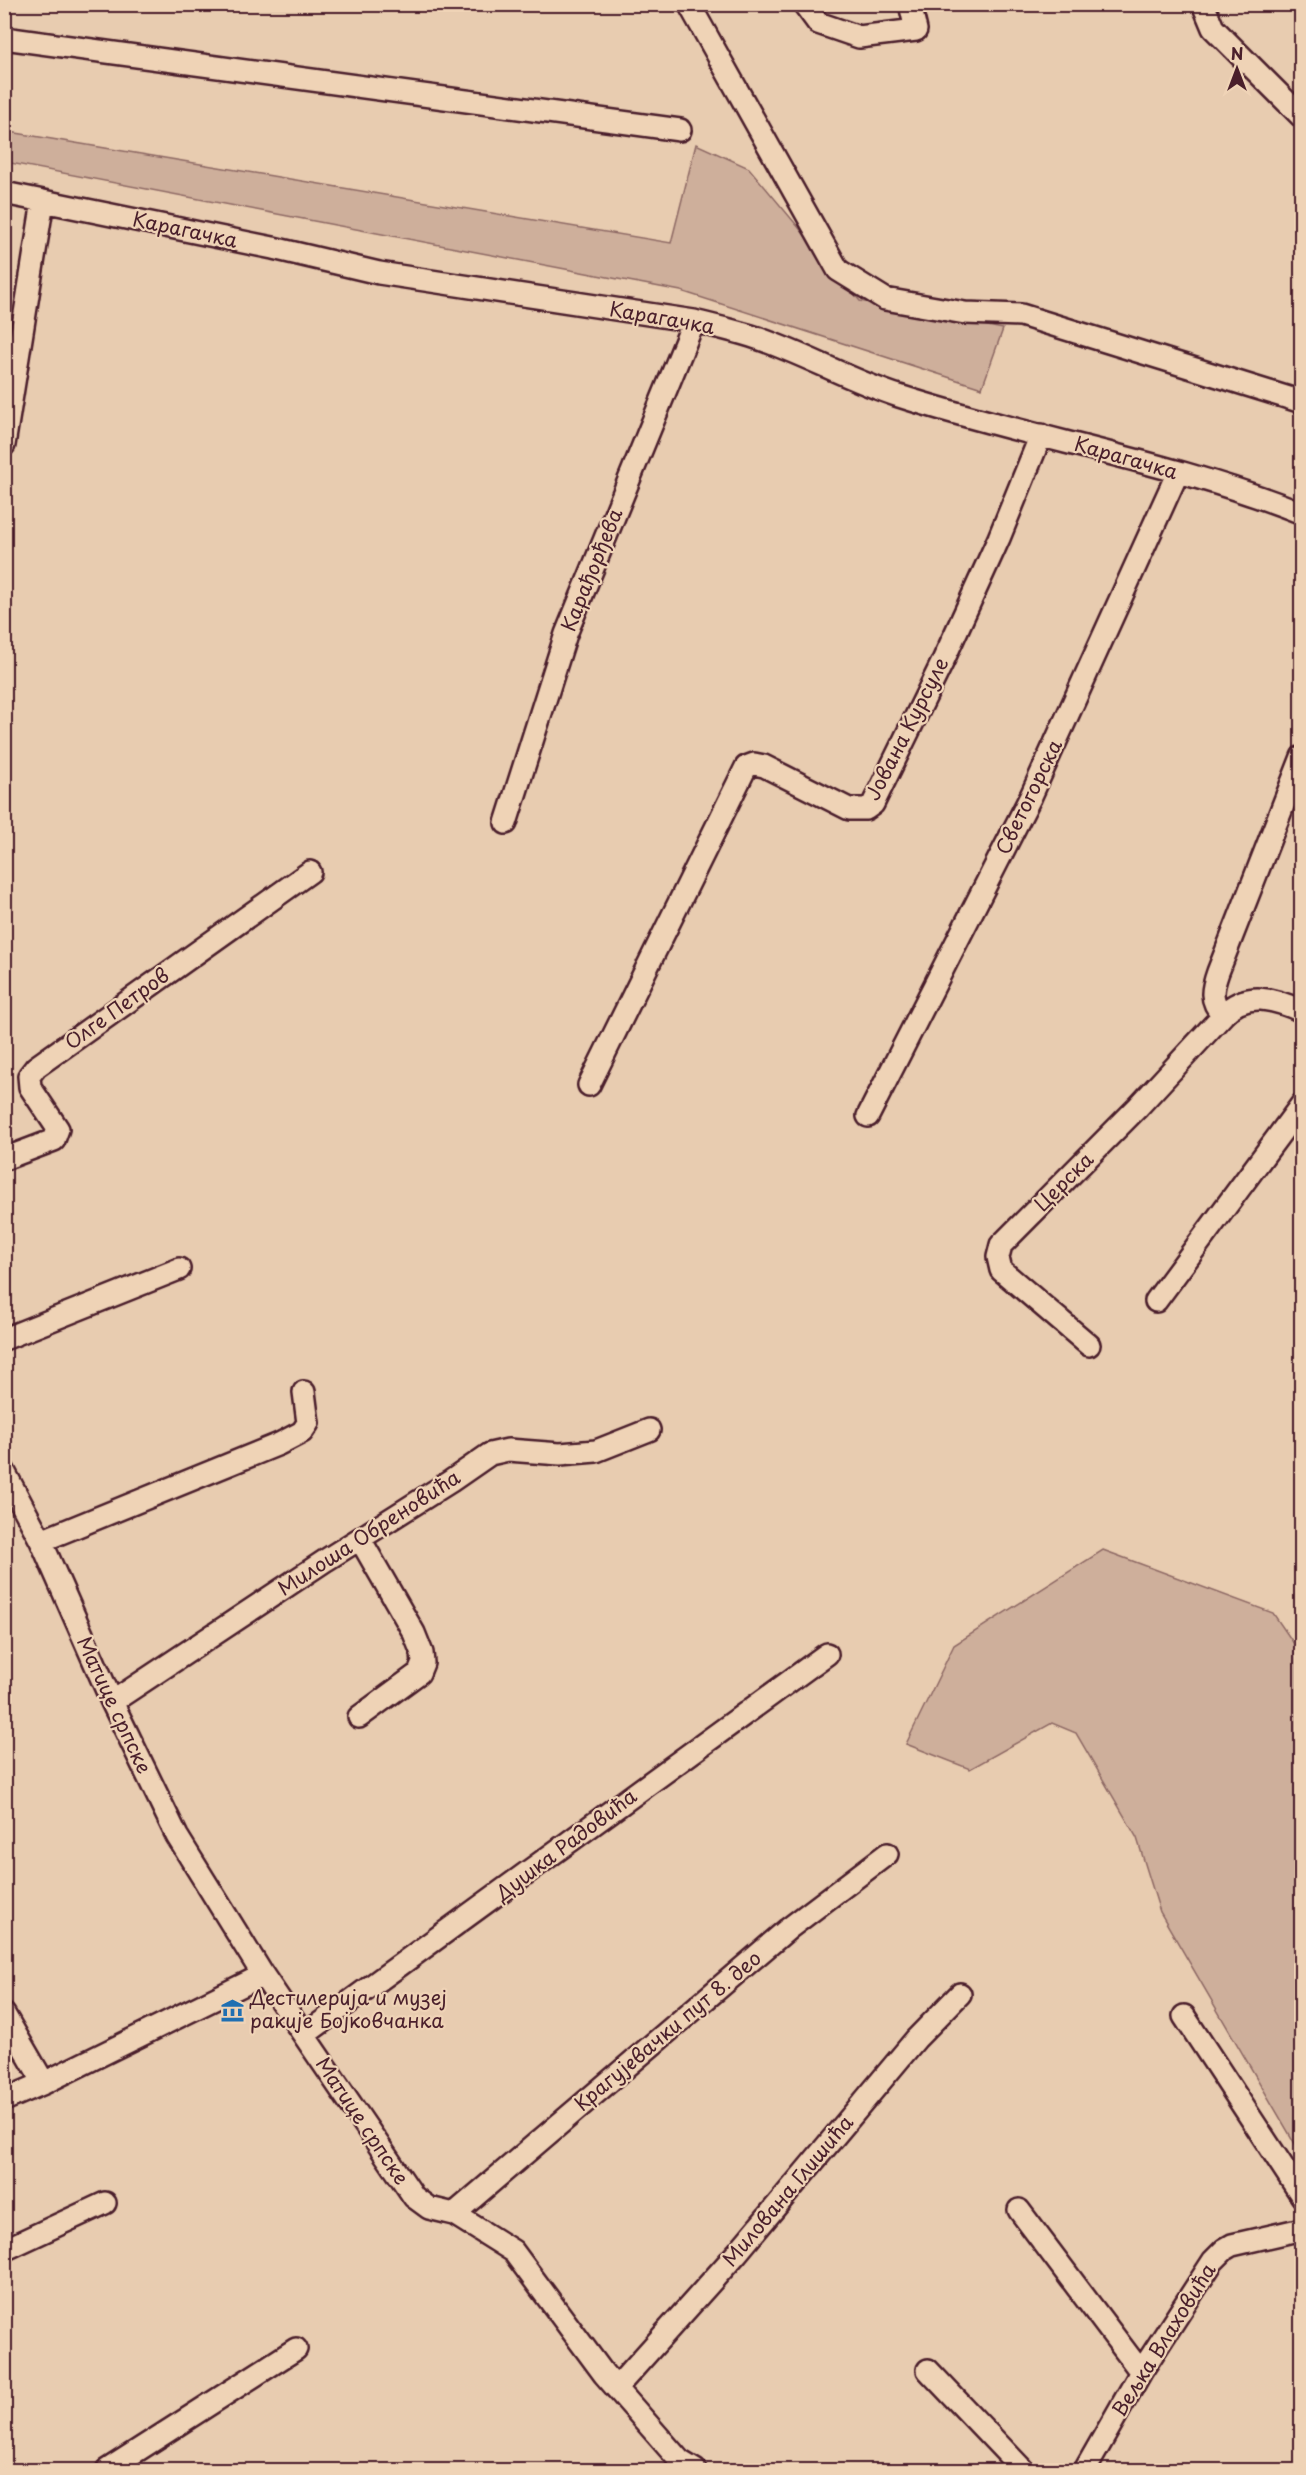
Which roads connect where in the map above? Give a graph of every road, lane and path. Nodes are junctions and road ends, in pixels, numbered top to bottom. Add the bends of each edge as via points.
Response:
1 (689, 4) edge
2 (804, 4) edge
3 (910, 4) edge
4 (1203, 4) edge
5 (4, 38) edge
6 (1302, 117) edge
7 (680, 130) dead end
8 (4, 193) edge
9 (43, 201) junction
10 (694, 321) junction
11 (1302, 402) edge
12 (1041, 435) junction
13 (4, 445) edge
14 (1178, 472) junction
15 (1302, 513) edge
16 (1302, 757) edge
17 (506, 823) dead end
18 (310, 872) dead end
19 (1302, 1011) edge
20 (1223, 1015) junction
21 (589, 1085) dead end
22 (1302, 1104) edge
23 (868, 1116) dead end
24 (4, 1159) edge
25 (179, 1269) dead end
26 (1156, 1301) dead end
27 (4, 1339) edge
28 (1089, 1345) dead end
29 (303, 1392) dead end
30 (649, 1430) dead end
31 (4, 1471) edge
32 (360, 1539) junction
33 (41, 1541) junction
34 (827, 1654) dead end
35 (112, 1702) junction
36 (359, 1717) dead end
37 (887, 1854) dead end
38 (263, 1975) junction
39 (960, 1994) dead end
40 (4, 2014) edge
41 (1184, 2016) dead end
42 (304, 2035) junction
43 (44, 2083) junction
44 (4, 2100) edge
45 (1302, 2196) edge
46 (105, 2203) dead end
47 (1018, 2210) dead end
48 (454, 2214) junction
49 (1302, 2229) edge
50 (4, 2250) edge
51 (297, 2349) dead end
52 (928, 2370) dead end
53 (1141, 2372) junction
54 (616, 2388) junction
55 (107, 2470) edge
56 (695, 2470) edge
57 (1023, 2470) edge
58 (1085, 2470) edge

1 - 11 street via 838,270 885,299 965,313 1021,315
2 - 3 street via 818,23 859,37 916,30
4 - 6 street via 1214,28
5 - 7 street
8 - 9 street, Карагачка
9 - 10 street, Карагачка via 379,273
9 - 13 street
10 - 12 street, Карагачка via 753,336 896,396
10 - 17 street, Карађорђева via 566,634
12 - 14 street, Карагачка
12 - 21 street, Јована Курсуле via 985,569 873,804 866,810 849,809 764,766 746,767
14 - 15 street, Карагачка
14 - 23 street, Светогорска via 1031,796
16 - 20 street via 1218,972 1212,997
18 - 24 street, Олге Петров via 36,1067 29,1076 30,1087 58,1129 54,1140
19 - 20 street, Церска via 1277,1000 1258,998 1236,1004
20 - 28 street, Церска via 1001,1245 1001,1270
22 - 26 street
25 - 27 street
29 - 33 street via 308,1423 302,1432
30 - 32 street, Милоша Обреновића via 596,1451 498,1451
31 - 33 street, Матице српске
32 - 35 street, Милоша Обреновића
32 - 36 street via 414,1633 423,1663 419,1673
33 - 35 street, Матице српске
34 - 42 street, Душка Радовића
35 - 38 street, Матице српске via 177,1836
37 - 48 street, Крагујевачки пут 8. део via 788,1929
38 - 42 street, Матице српске
38 - 43 street
39 - 54 street, Милована Глишића via 916,2039 737,2253
40 - 43 street
41 - 45 street
42 - 48 street, Матице српске via 414,2197 429,2208
43 - 44 street
46 - 50 street
47 - 53 street
48 - 54 street, Матице српске via 513,2251
49 - 53 street, Вељка Влаховића via 1225,2249 1197,2283
51 - 55 street
52 - 57 street
53 - 58 street, Вељка Влаховића
54 - 56 street, Матице српске via 680,2461

